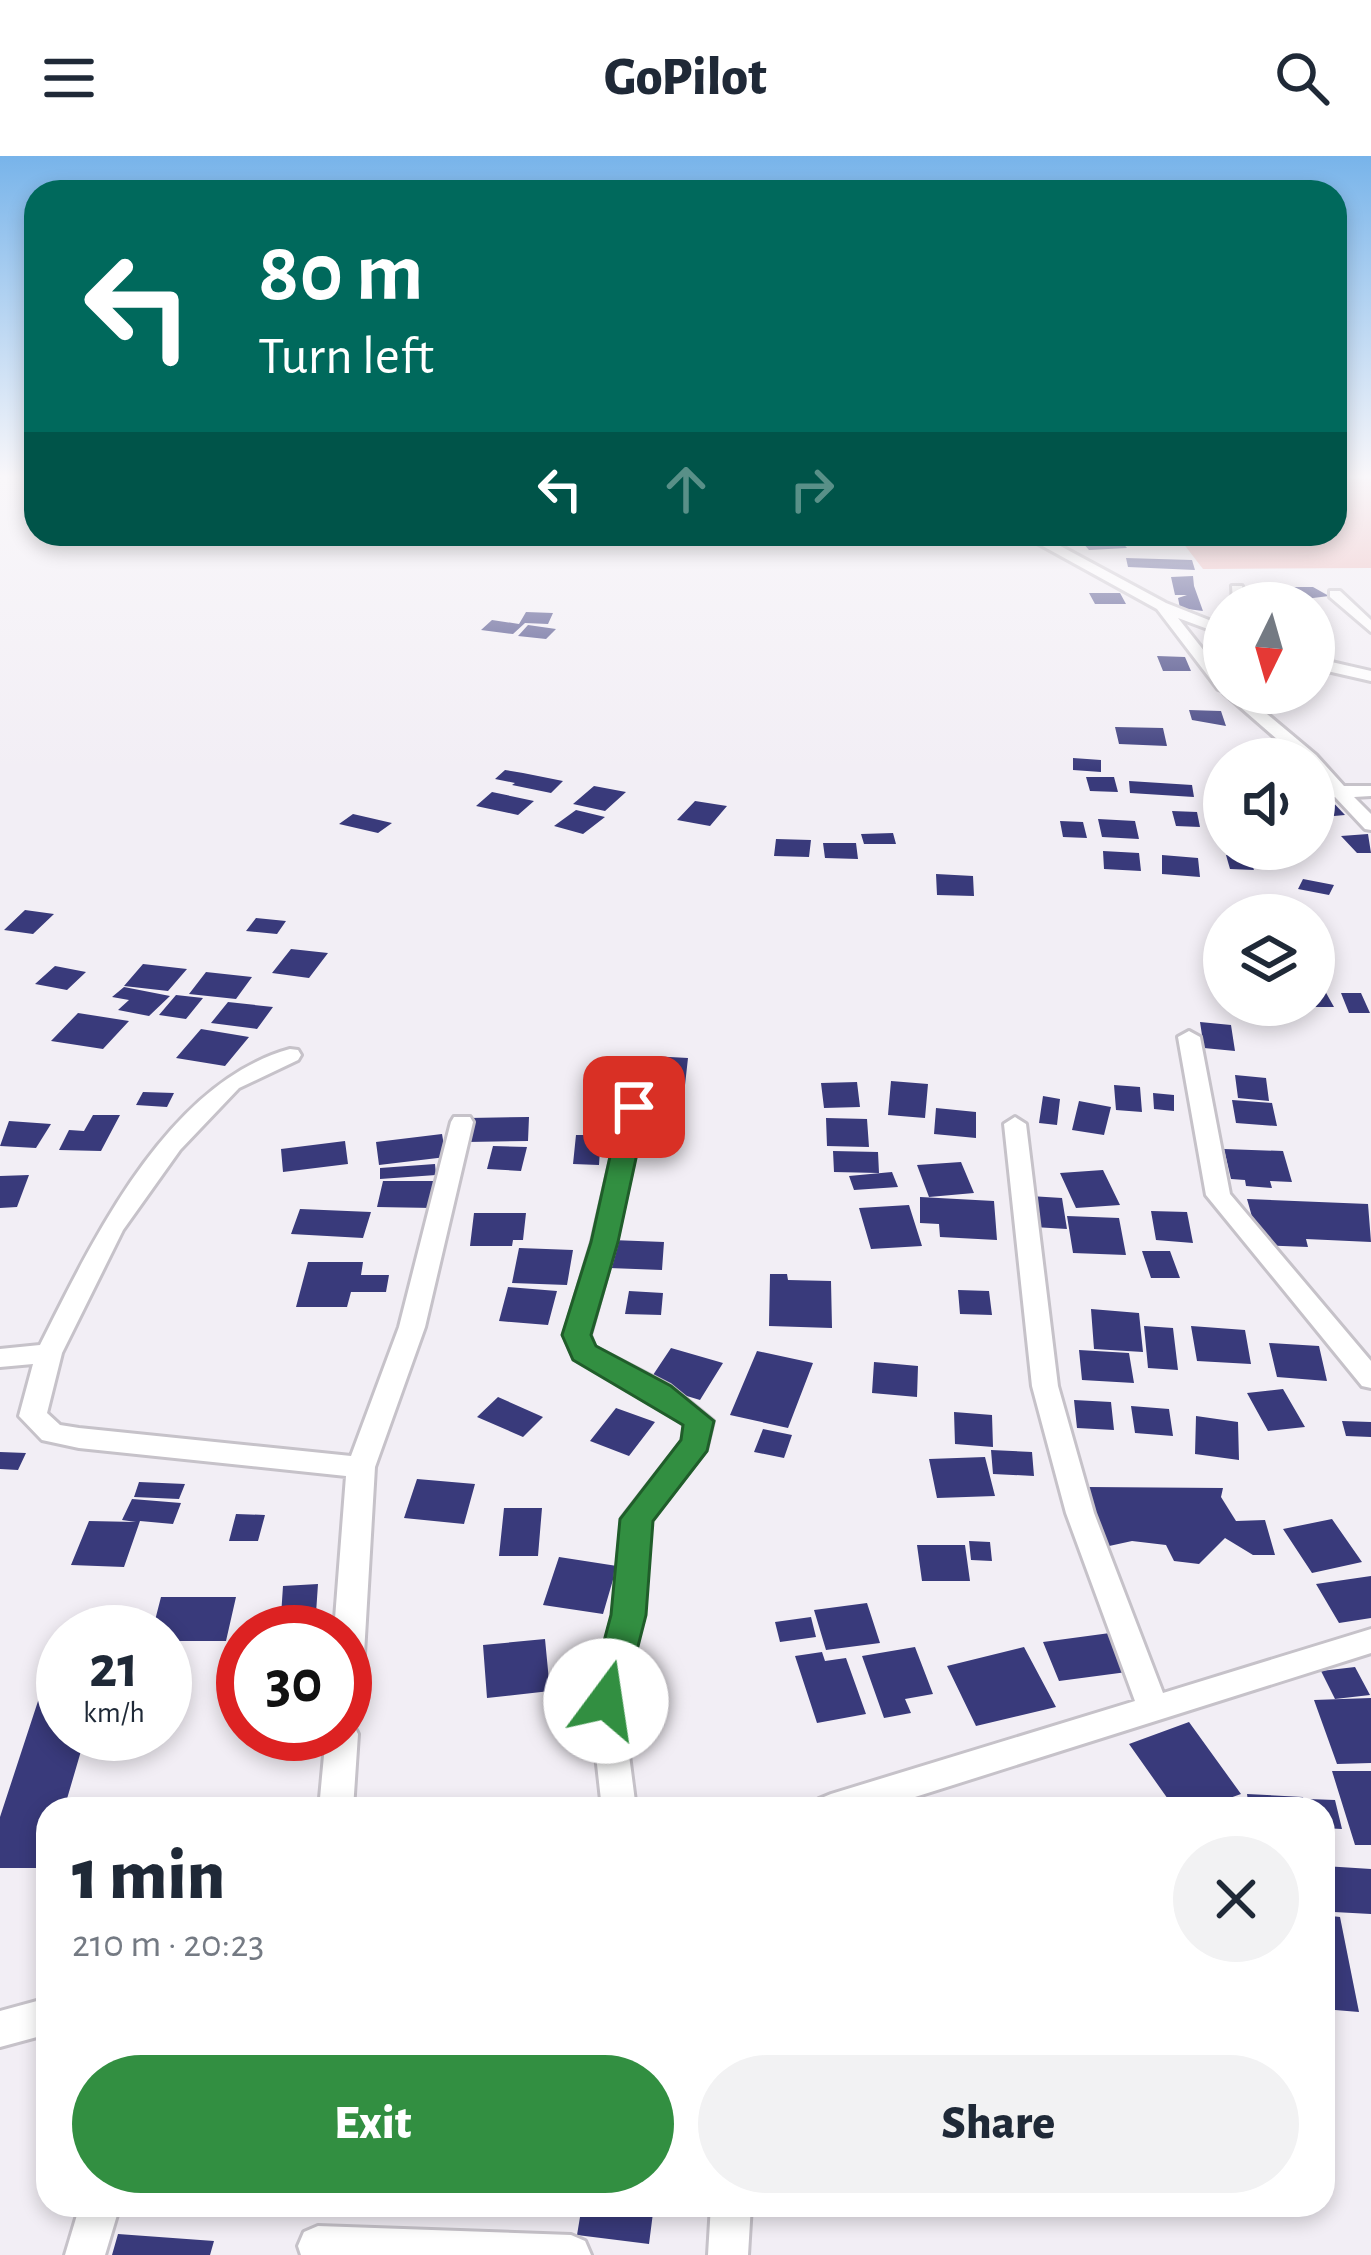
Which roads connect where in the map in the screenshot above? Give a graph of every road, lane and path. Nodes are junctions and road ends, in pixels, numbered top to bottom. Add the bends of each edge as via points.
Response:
1 (1107, 577) edge
2 (1335, 594) dead end
3 (1161, 606) junction
4 (1203, 623) edge
5 (1371, 628) edge
6 (1203, 659) edge
7 (1335, 668) edge
8 (1371, 676) edge
9 (1257, 714) edge
10 (1285, 738) edge
11 (1371, 790) edge
12 (1336, 793) joint
13 (1371, 825) edge
14 (1189, 1037) dead end
15 (290, 1054) dead end
16 (634, 1107) dead end
17 (462, 1122) dead end
18 (1015, 1124) dead end
19 (50, 1353) junction
20 (0, 1358) edge
21 (1371, 1378) edge
22 (361, 1467) junction
23 (352, 1605) edge
24 (1371, 1642) edge
25 (1153, 1708) junction
26 (340, 1761) edge
27 (337, 1797) edge
28 (618, 1797) edge
29 (869, 1797) edge
30 (36, 2019) edge
31 (0, 2029) edge
32 (96, 2217) edge
33 (730, 2217) edge
34 (318, 2246) dead end
35 (85, 2255) edge
36 (571, 2255) edge
37 (728, 2255) edge

1 - 3 street
2 - 5 street
3 - 4 street
3 - 6 street
7 - 8 street
9 - 10 street
11 - 12 street
12 - 13 street
14 - 21 street via 1218,1195
15 - 19 street via 231,1083 172,1145 111,1229
16 - 28 street via 577,1335 583,1352 699,1421 696,1443 637,1519 628,1615 606,1701
17 - 22 street via 412,1327
18 - 25 street via 1045,1386 1080,1513
19 - 20 street
19 - 22 street via 33,1416 52,1433
22 - 23 street
24 - 25 street
25 - 29 street
26 - 27 street
30 - 31 street
32 - 35 street
33 - 37 street
34 - 36 street

